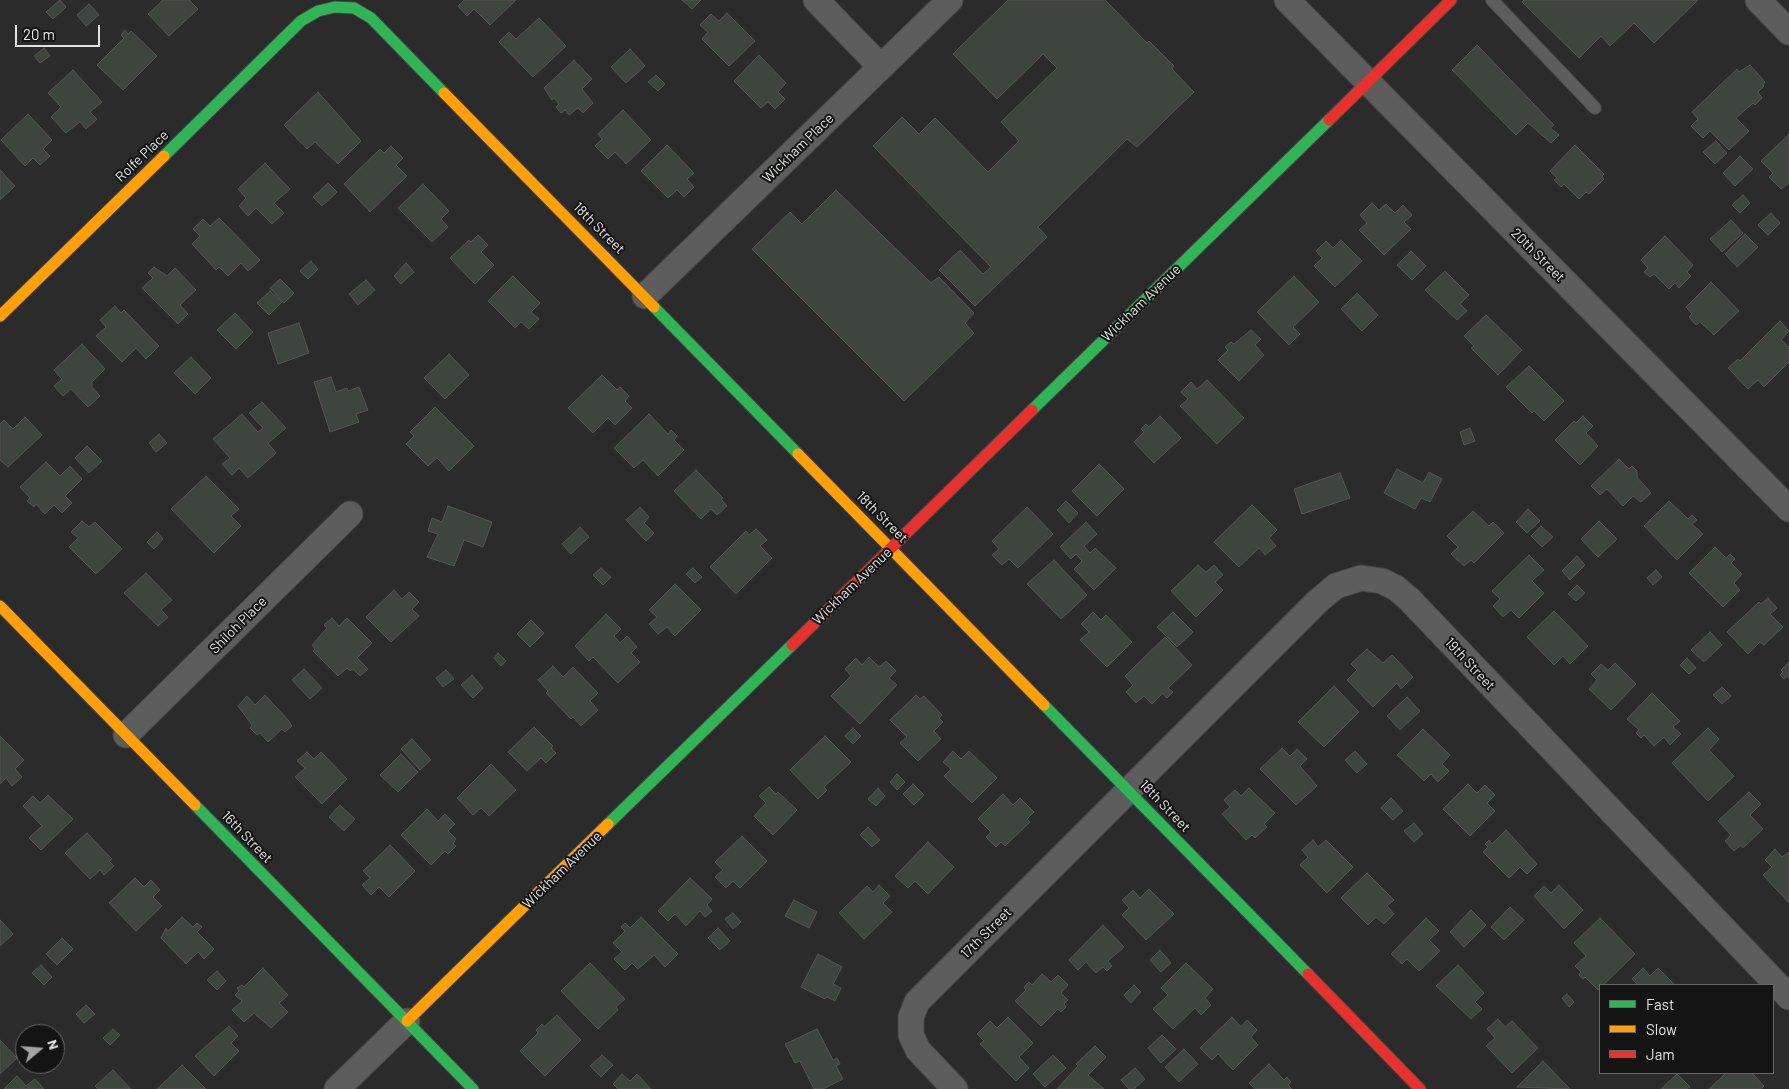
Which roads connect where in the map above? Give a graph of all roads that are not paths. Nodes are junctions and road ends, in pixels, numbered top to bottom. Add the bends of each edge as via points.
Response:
1 (816, 0) edge
2 (950, 0) edge
3 (1287, 0) edge
4 (1452, 0) edge
5 (1492, 0) edge
6 (1758, 0) edge
7 (305, 19) joint
8 (1789, 32) edge
9 (881, 67) junction
10 (1368, 82) junction
11 (1595, 108) dead end
12 (645, 296) junction
13 (0, 316) edge
14 (1789, 509) edge
15 (350, 514) dead end
16 (892, 547) junction
17 (0, 606) edge
18 (126, 735) junction
19 (1129, 791) junction
20 (1789, 997) edge
21 (407, 1021) junction
22 (338, 1089) edge
23 (473, 1089) edge
24 (955, 1089) edge
25 (1420, 1089) edge

1 - 9 street
2 - 9 street, Wickham Place
3 - 10 street, 20th Street
4 - 10 street, Wickham Avenue
5 - 11 lane
6 - 8 street
7 - 12 street, 18th Street via 318,11 335,8 354,8 371,18
7 - 13 street, Rolfe Place
9 - 12 street, Wickham Place
10 - 14 street, 20th Street
10 - 16 street, Wickham Avenue
12 - 16 street, 18th Street
15 - 18 street, Shiloh Place
16 - 19 street, 18th Street
16 - 21 street, Wickham Avenue
17 - 18 street, 16th Street
18 - 21 street, 16th Street
19 - 20 street, 19th Street via 1336,586 1361,578 1382,581 1409,599
19 - 24 street, 17th Street via 917,1002 911,1018 911,1035 918,1050
19 - 25 street, 18th Street
21 - 22 street, Wickham Avenue
21 - 23 street, 16th Street

